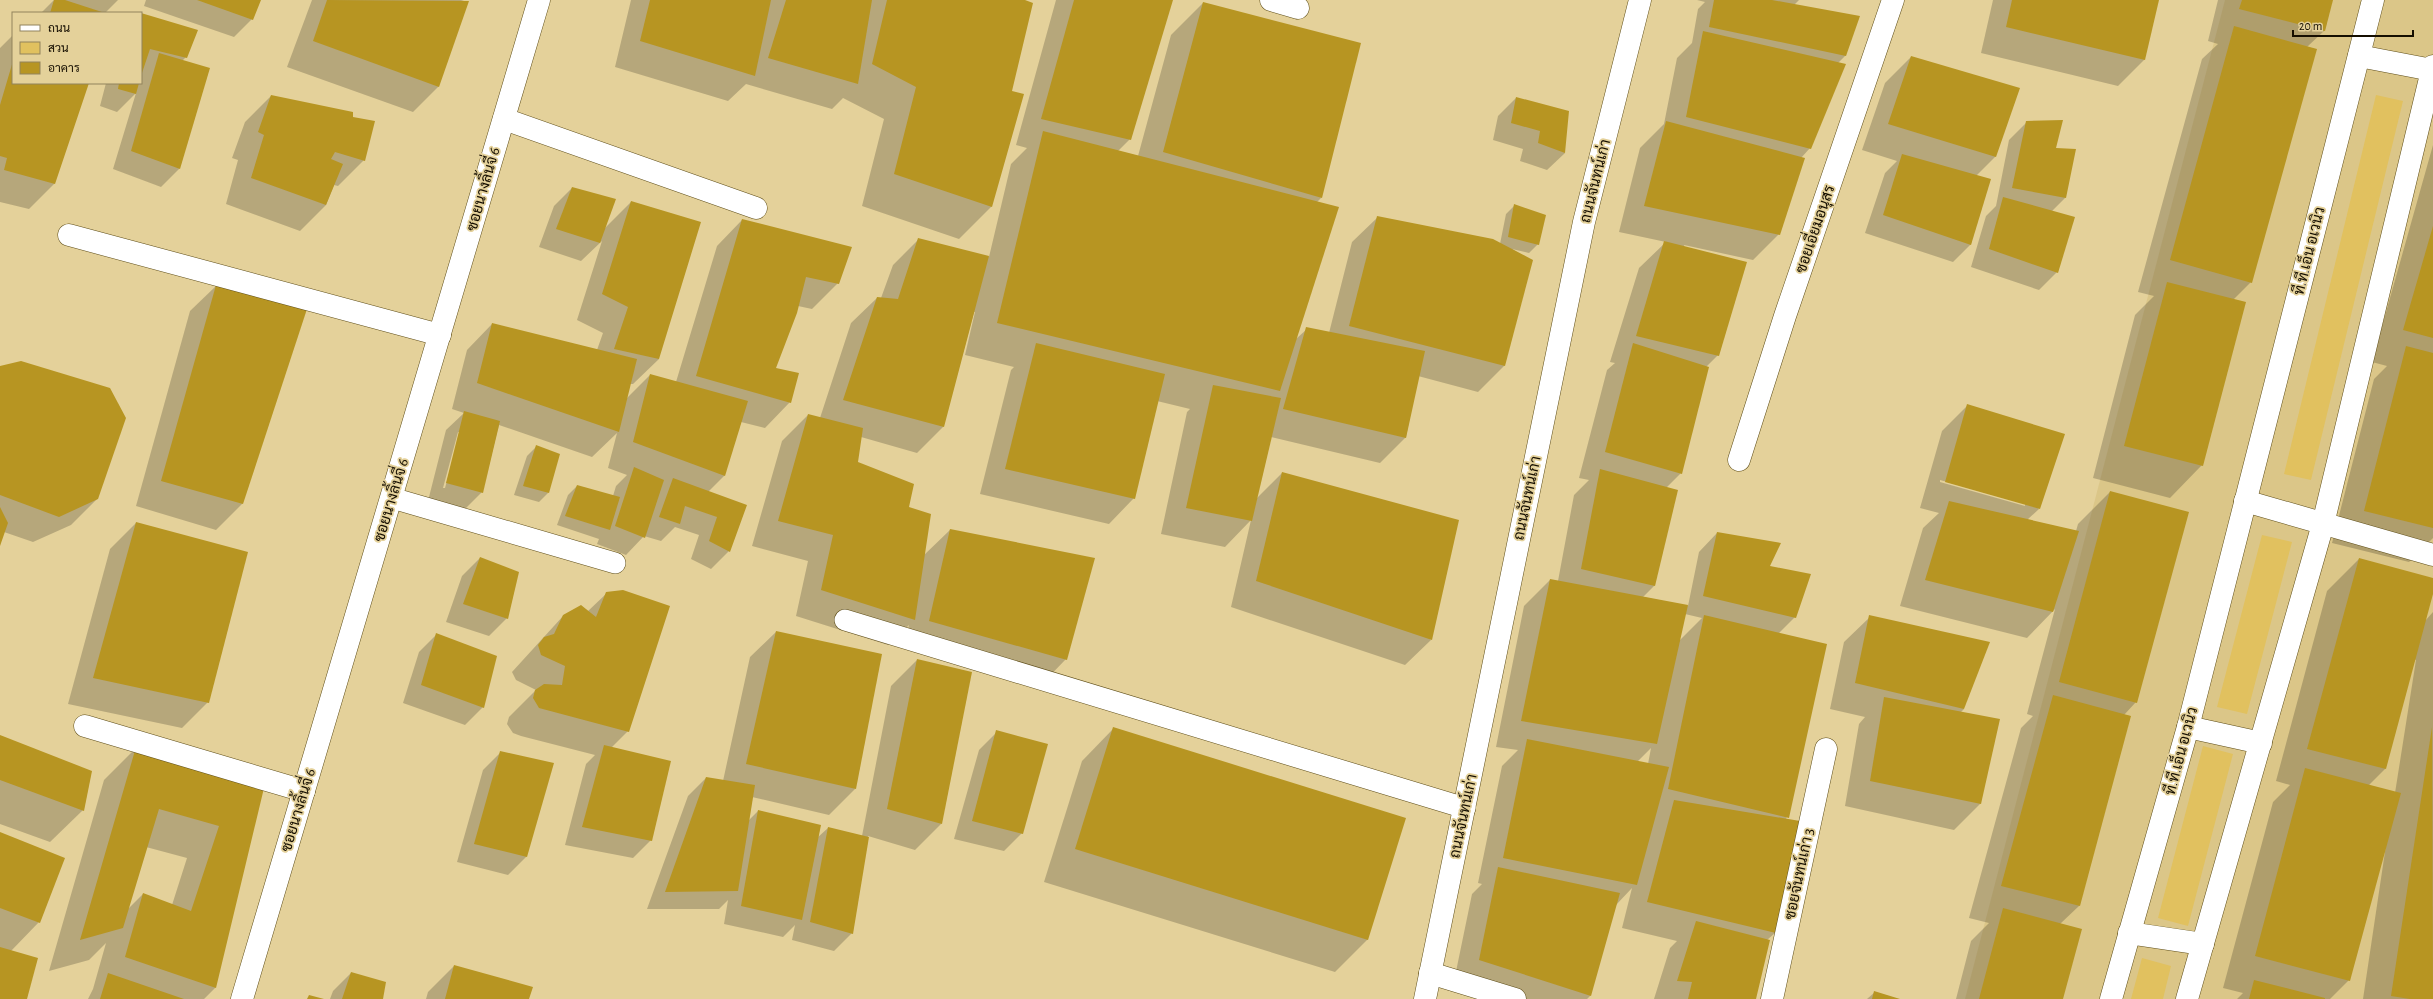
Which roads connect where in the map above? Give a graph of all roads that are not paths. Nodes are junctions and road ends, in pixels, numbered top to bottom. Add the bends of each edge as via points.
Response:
1 (539, 0) edge
2 (1270, 0) edge
3 (1640, 0) edge
4 (1894, 0) edge
5 (2373, 0) edge
6 (1298, 8) dead end
7 (2359, 56) junction
8 (2433, 68) edge
9 (504, 119) junction
10 (756, 208) dead end
11 (69, 235) dead end
12 (440, 335) junction
13 (1739, 460) dead end
14 (392, 498) junction
15 (2245, 501) junction
16 (2323, 524) junction
17 (2433, 555) edge
18 (615, 563) dead end
19 (845, 620) dead end
20 (84, 726) dead end
21 (2188, 726) junction
22 (2260, 743) junction
23 (1826, 749) dead end
24 (304, 791) junction
25 (1465, 808) junction
26 (2129, 933) junction
27 (2203, 944) junction
28 (1430, 973) junction
29 (242, 999) edge
30 (1425, 999) edge
31 (1515, 999) edge
32 (1772, 999) edge
33 (2111, 999) edge
34 (2187, 999) edge

1 - 9 street, ซอยนางลิ้นจี่ 6
2 - 6 street
3 - 25 street, ถนนจันทน์เก่า via 1584,222
4 - 13 street, ซอยเอี่ยมอนุสร via 1785,316
5 - 7 street, ที.ที.เอ็น อเวนิว
7 - 8 street
7 - 15 street, ที.ที.เอ็น อเวนิว
8 - 16 street
9 - 10 street
9 - 12 street, ซอยนางลิ้นจี่ 6
11 - 12 street
12 - 14 street, ซอยนางลิ้นจี่ 6
14 - 18 lane
14 - 24 street, ซอยนางลิ้นจี่ 6
15 - 16 street
15 - 21 street, ที.ที.เอ็น อเวนิว
16 - 17 street
16 - 22 street
19 - 25 lane
20 - 24 street
21 - 22 street
21 - 26 street, ที.ที.เอ็น อเวนิว
22 - 27 street
23 - 32 street, ซอยจันทน์เก่า 3
24 - 29 street, ซอยนางลิ้นจี่ 6
25 - 28 street, ถนนจันทน์เก่า
26 - 27 street
26 - 33 street, ที.ที.เอ็น อเวนิว
27 - 34 street
28 - 30 street, ถนนจันทน์เก่า
28 - 31 street

